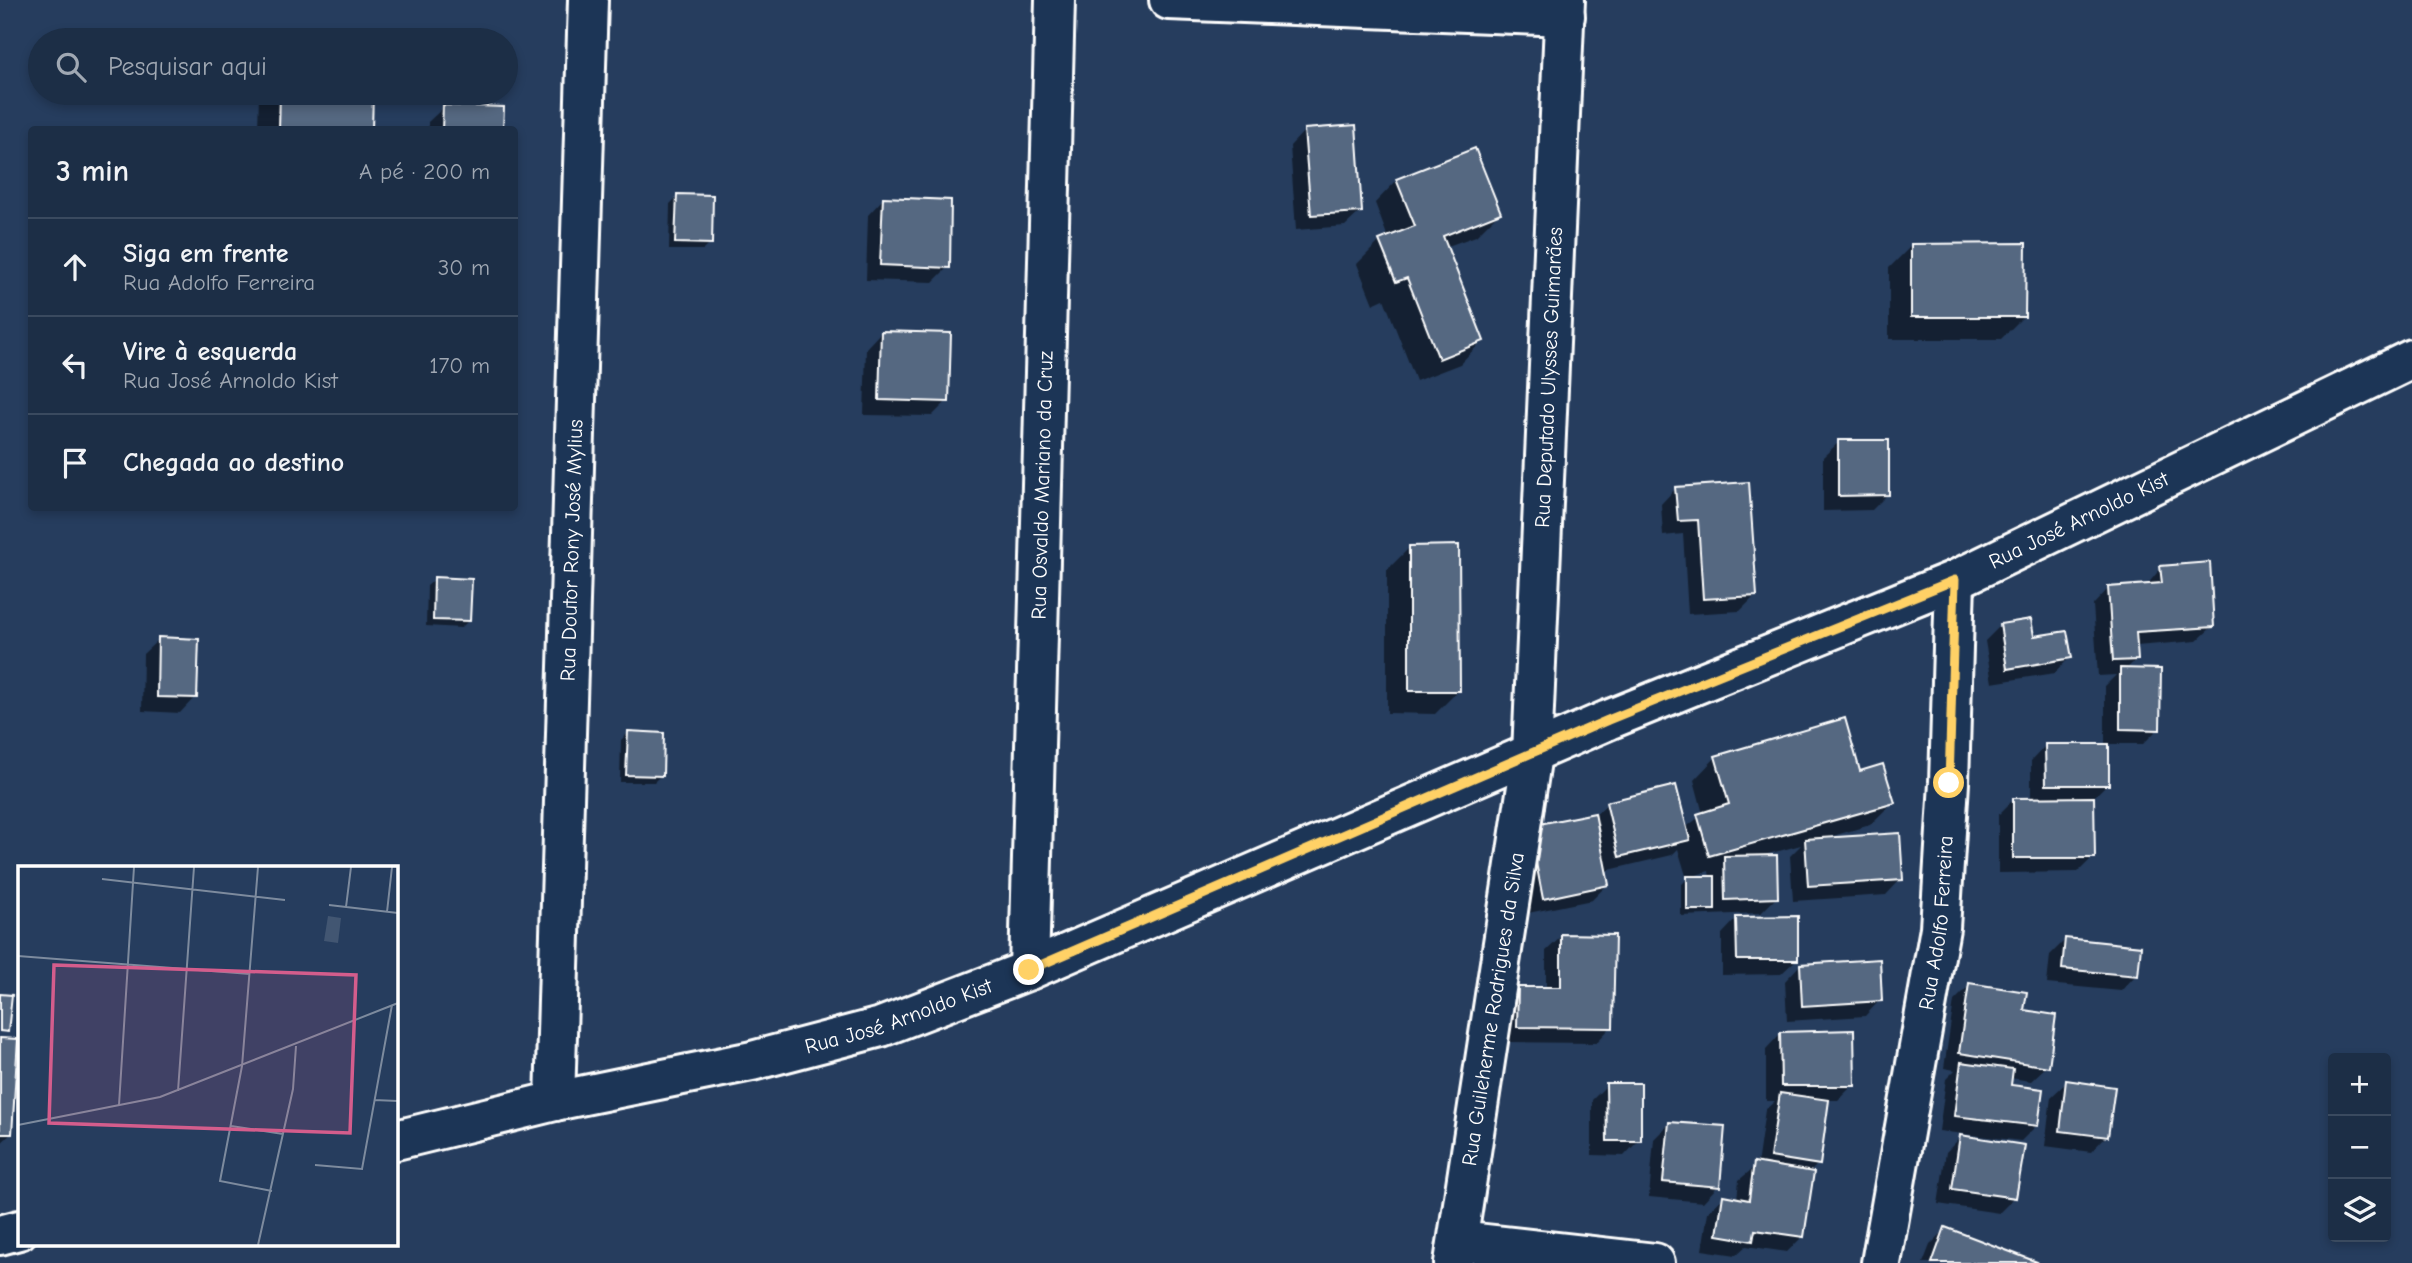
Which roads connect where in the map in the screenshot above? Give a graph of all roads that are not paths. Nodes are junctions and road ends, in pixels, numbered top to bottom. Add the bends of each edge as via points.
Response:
1 (588, 0) edge
2 (1055, 0) edge
3 (1169, 0) edge
4 (1565, 8) edge
5 (2412, 359) edge
6 (1955, 580) junction
7 (1532, 754) junction
8 (1029, 970) junction
9 (555, 1101) junction
10 (397, 1140) edge
11 (18, 1230) edge
12 (0, 1235) edge
13 (1456, 1252) edge
14 (1655, 1263) edge
15 (1881, 1263) edge

1 - 9 street, Rua Doutor Rony José Mylius
2 - 8 street, Rua Osvaldo Mariano da Cruz
3 - 4 street
4 - 7 street, Rua Deputado Ulysses Guimarães
5 - 6 street, Rua José Arnoldo Kist
6 - 7 street, Rua José Arnoldo Kist
6 - 15 street, Rua Adolfo Ferreira via 1940,928
7 - 8 street, Rua José Arnoldo Kist
7 - 13 street, Rua Guileherme Rodrigues da Silva
8 - 9 street, Rua José Arnoldo Kist via 881,1027 751,1061
9 - 10 street, Rua José Arnoldo Kist
11 - 12 street
13 - 14 street

